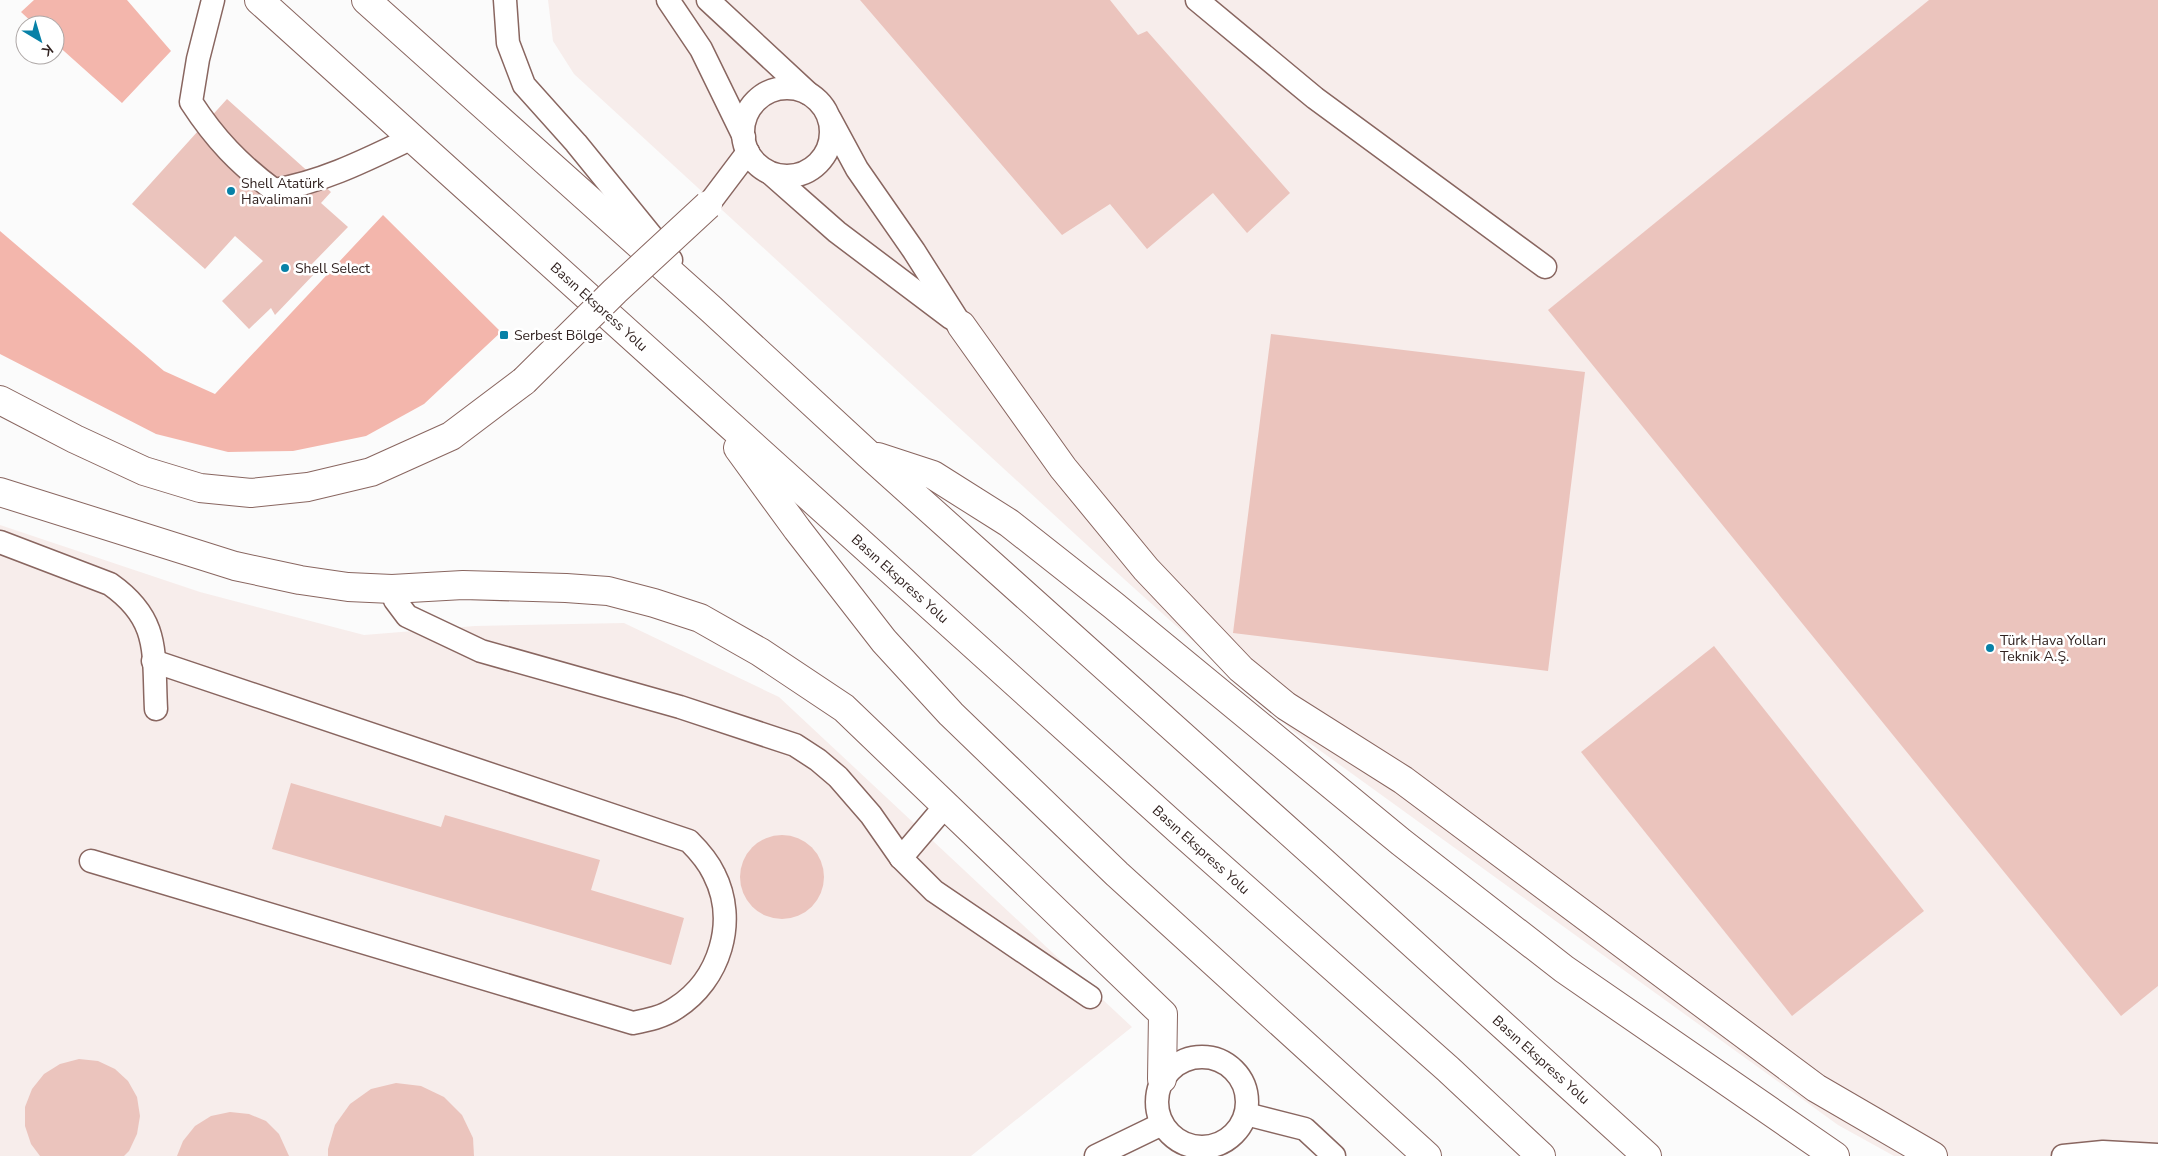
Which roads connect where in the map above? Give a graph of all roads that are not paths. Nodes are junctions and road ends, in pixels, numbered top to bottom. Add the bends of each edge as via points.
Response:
1 (213, 0) edge
2 (259, 0) edge
3 (366, 0) edge
4 (505, 0) edge
5 (668, 0) edge
6 (708, 0) edge
7 (1198, 0) edge
8 (809, 93) junction
9 (828, 115) junction
10 (412, 138) junction
11 (756, 157) junction
12 (708, 204) joint
13 (1545, 267) dead end
14 (711, 309) junction
15 (961, 325) junction
16 (0, 400) edge
17 (703, 401) junction
18 (868, 454) junction
19 (0, 492) edge
20 (0, 542) edge
21 (392, 589) junction
22 (153, 662) junction
23 (156, 709) dead end
24 (946, 805) junction
25 (901, 858) junction
26 (91, 861) dead end
27 (1090, 997) dead end
28 (1162, 1079) junction
29 (1246, 1114) junction
30 (1162, 1124) junction
31 (1209, 1152) edge
32 (2158, 1155) edge
33 (1096, 1156) edge
34 (1334, 1156) edge
35 (1427, 1156) edge
36 (1541, 1156) edge
37 (1647, 1156) edge
38 (1835, 1156) edge
39 (1933, 1156) edge
40 (2063, 1156) edge

1 - 10 lane via 191,102 210,132 252,174 274,190 293,187 358,164
2 - 10 main road, Basın Ekspress Yolu
3 - 14 main road, Basın Ekspress Yolu
4 - 14 lane via 508,42 524,85 576,143
5 - 11 lane via 701,49
6 - 8 lane
7 - 13 lane via 1315,98
8 - 9 lane
8 - 11 lane via 794,88 778,89 763,96 752,107 744,121
9 - 11 lane via 831,128 826,153 808,171 783,176
9 - 15 lane via 857,169
10 - 17 main road, Basın Ekspress Yolu
11 - 12 lane
11 - 15 lane via 837,232
12 - 16 main road, bridge via 524,381 451,436 371,472 308,487 251,493 200,488 144,471
14 - 18 main road, Basın Ekspress Yolu
15 - 39 main road via 1063,468 1146,569 1241,669 1286,706 1403,780 1816,1088
17 - 35 main road via 878,633 951,714 1117,874
17 - 36 main road, Basın Ekspress Yolu
18 - 37 main road, Basın Ekspress Yolu
18 - 38 main road via 933,475 1009,523 1401,842 1564,969
19 - 21 main road via 235,566 300,580
20 - 22 lane via 110,584 126,595 139,609 147,626
21 - 24 main road via 462,584 600,591 700,618 760,652 844,708
21 - 25 lane via 395,600 407,616 481,651 680,707 795,745 818,760 855,795
22 - 23 lane
22 - 26 lane via 689,841 715,875 722,894 726,916 718,959 703,984 676,1009 633,1023
24 - 25 lane
24 - 28 main road via 1163,1014
25 - 27 lane via 934,891
28 - 29 lane via 1184,1060 1212,1057 1237,1073 1248,1099
28 - 30 lane via 1156,1109
29 - 31 lane via 1238,1130
29 - 34 lane via 1305,1129
30 - 31 lane via 1173,1138
30 - 33 lane
32 - 40 lane via 2103,1152

